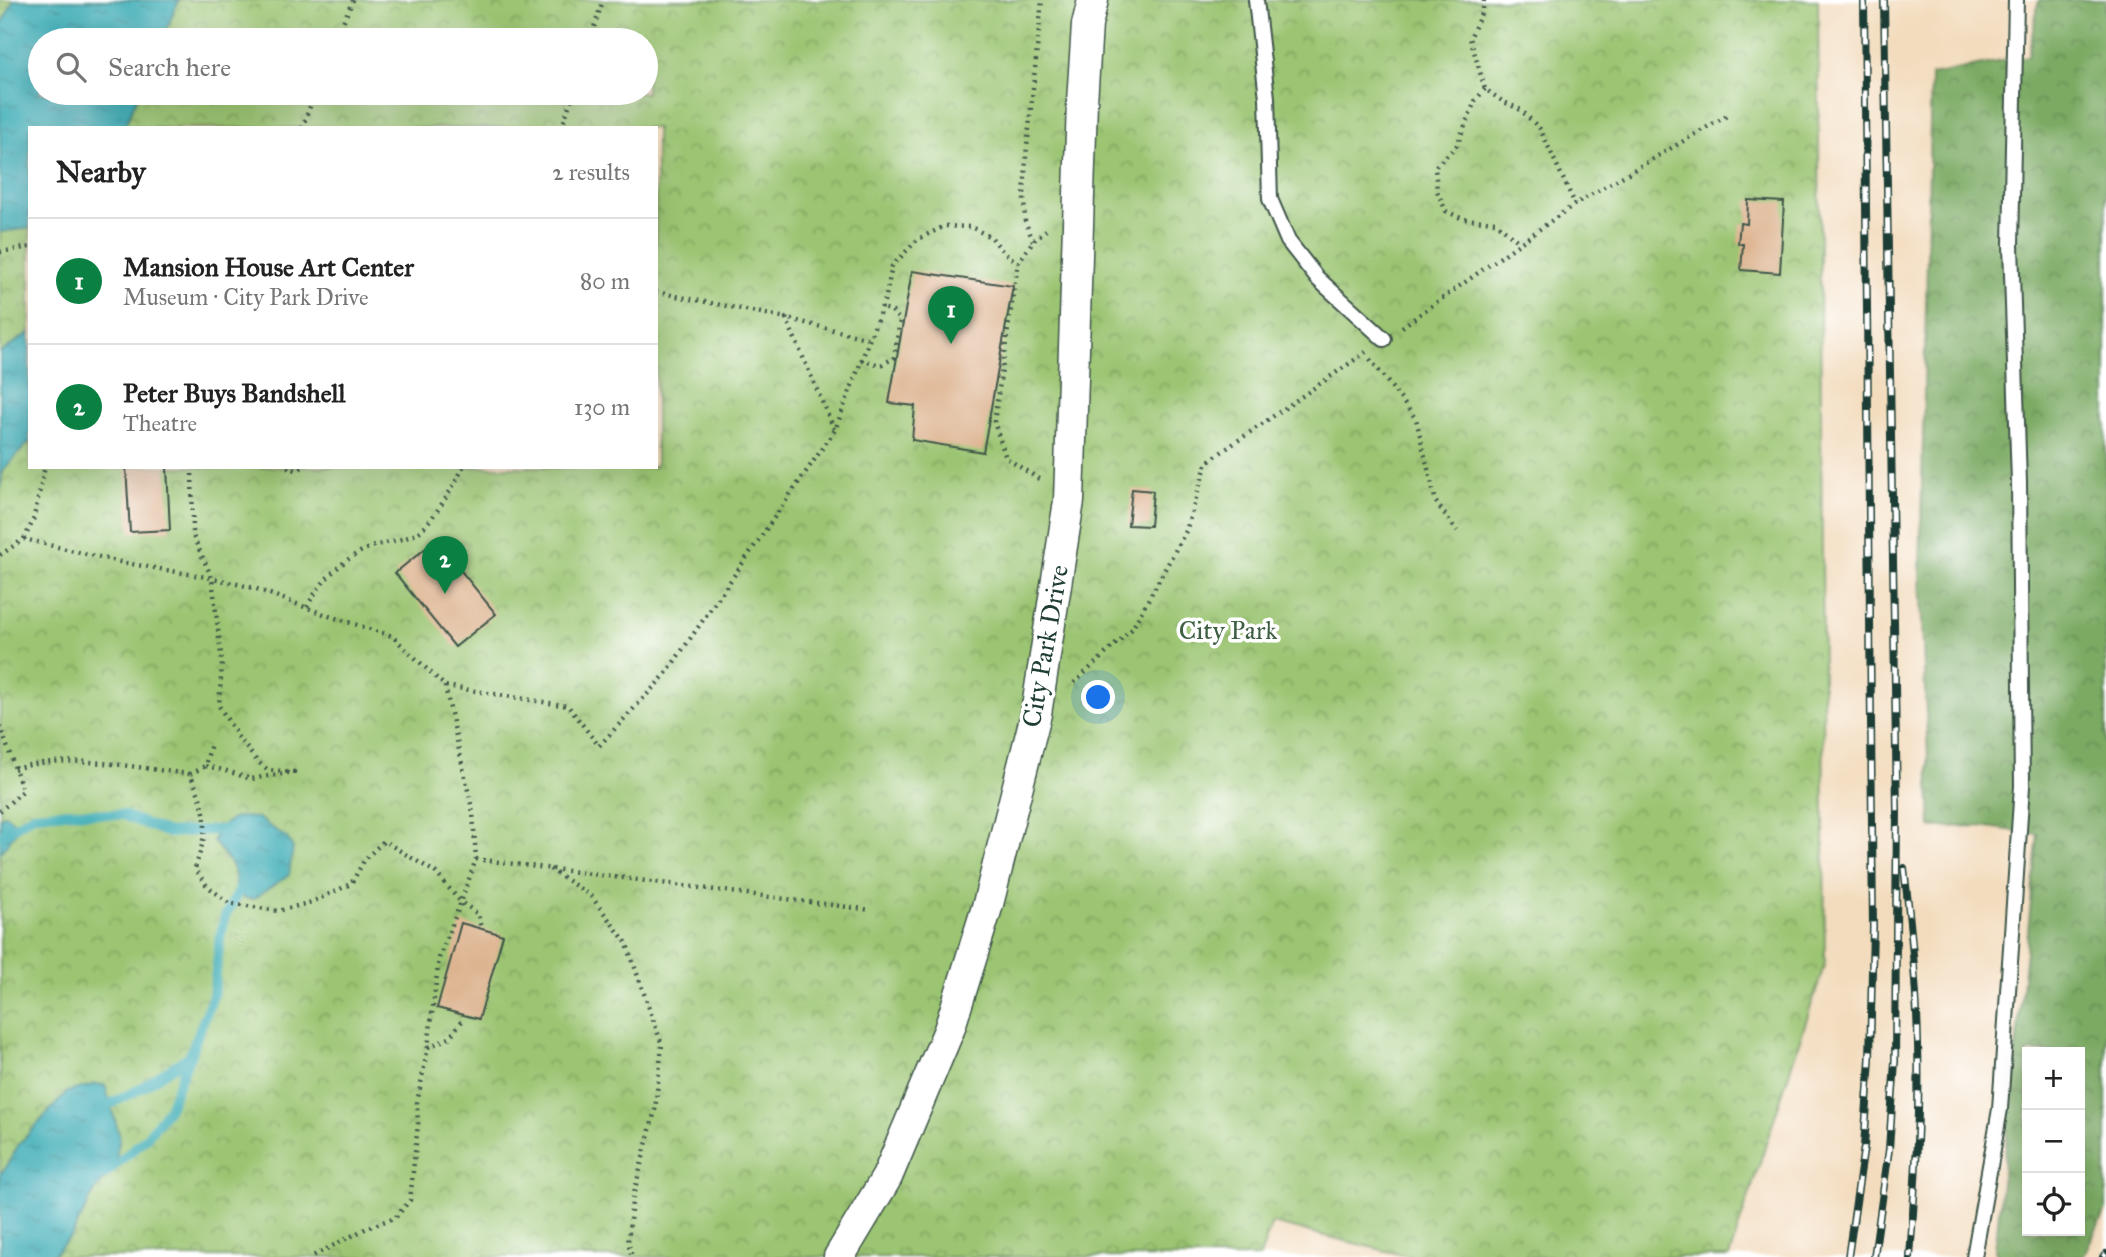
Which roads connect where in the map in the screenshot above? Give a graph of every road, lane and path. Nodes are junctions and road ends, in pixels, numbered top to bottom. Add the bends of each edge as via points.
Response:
1 (353, 0) edge
2 (603, 0) edge
3 (1042, 0) edge
4 (1093, 0) edge
5 (1256, 0) edge
6 (1484, 0) edge
7 (2016, 0) edge
8 (340, 28) edge
9 (594, 28) edge
10 (1485, 89) junction
11 (311, 105) edge
12 (569, 105) edge
13 (1730, 114) dead end
14 (303, 126) edge
15 (563, 126) edge
16 (1079, 202) junction
17 (1575, 204) junction
18 (1033, 241) junction
19 (1520, 242) junction
20 (28, 247) edge
21 (0, 252) edge
22 (1018, 263) junction
23 (658, 292) edge
24 (881, 308) junction
25 (786, 318) junction
26 (869, 339) junction
27 (1384, 340) junction
28 (1366, 353) junction
29 (861, 360) junction
30 (835, 430) junction
31 (46, 469) edge
32 (192, 469) edge
33 (462, 469) edge
34 (1066, 519) junction
35 (1457, 531) dead end
36 (24, 539) junction
37 (0, 555) edge
38 (212, 578) junction
39 (307, 608) junction
40 (445, 686) junction
41 (1065, 692) dead end
42 (0, 726) edge
43 (211, 744) dead end
44 (205, 766) junction
45 (14, 769) junction
46 (190, 774) junction
47 (0, 811) edge
48 (475, 859) junction
49 (550, 869) junction
50 (461, 902) junction
51 (871, 910) dead end
52 (481, 928) dead end
53 (462, 1021) dead end
54 (428, 1047) junction
55 (312, 1257) edge
56 (632, 1257) edge
57 (839, 1257) edge
58 (1974, 1257) edge

1 - 8 path
2 - 9 path
3 - 18 path via 1024,197 1025,221
4 - 16 street, City Park Drive via 1087,25
5 - 27 lane via 1267,98 1270,199 1288,241 1317,278
6 - 10 path via 1470,38
7 - 58 lane via 2011,245 2022,786 2000,1109
10 - 17 path via 1521,110 1540,129
10 - 19 path via 1475,101 1457,145 1435,167 1437,191 1446,211 1463,219 1494,222
11 - 14 path
12 - 15 path
13 - 17 path
16 - 18 path
16 - 34 street, City Park Drive
17 - 19 path
18 - 22 path
19 - 27 path
20 - 21 path
22 - 24 path via 992,238 971,227 945,226 918,239 892,266
22 - 34 path via 994,422 1006,458 1049,486
23 - 25 path
24 - 26 path
24 - 29 path via 891,310 900,320 894,358 881,365
25 - 26 path
25 - 30 path
26 - 29 path
27 - 28 path
28 - 35 path via 1416,419 1436,502
28 - 41 path via 1207,462 1186,531 1132,629
29 - 30 path
30 - 40 path via 665,675 599,746 568,706
31 - 36 path
32 - 38 path via 193,536
33 - 39 path via 419,533 346,560 316,590
34 - 57 street, City Park Drive via 1036,714 988,904 949,1030 887,1177
36 - 37 path
36 - 38 path
38 - 39 path
38 - 44 path via 222,663 219,706 257,761 268,770 294,772 251,779
39 - 40 path via 392,636
40 - 48 path via 473,813
42 - 45 path
43 - 44 path
44 - 46 path
45 - 46 path via 58,760
45 - 47 path via 23,791
46 - 50 path via 206,818 195,868 207,886 229,903 278,911 312,902 351,884 365,859 384,841 435,872
48 - 49 path
48 - 50 path
49 - 51 path
49 - 56 path via 591,896 626,942 662,1045 655,1110 632,1201 628,1242
50 - 52 path via 478,914
50 - 54 path via 439,958
53 - 54 path via 449,1038
54 - 55 path via 416,1103 410,1200 396,1217

